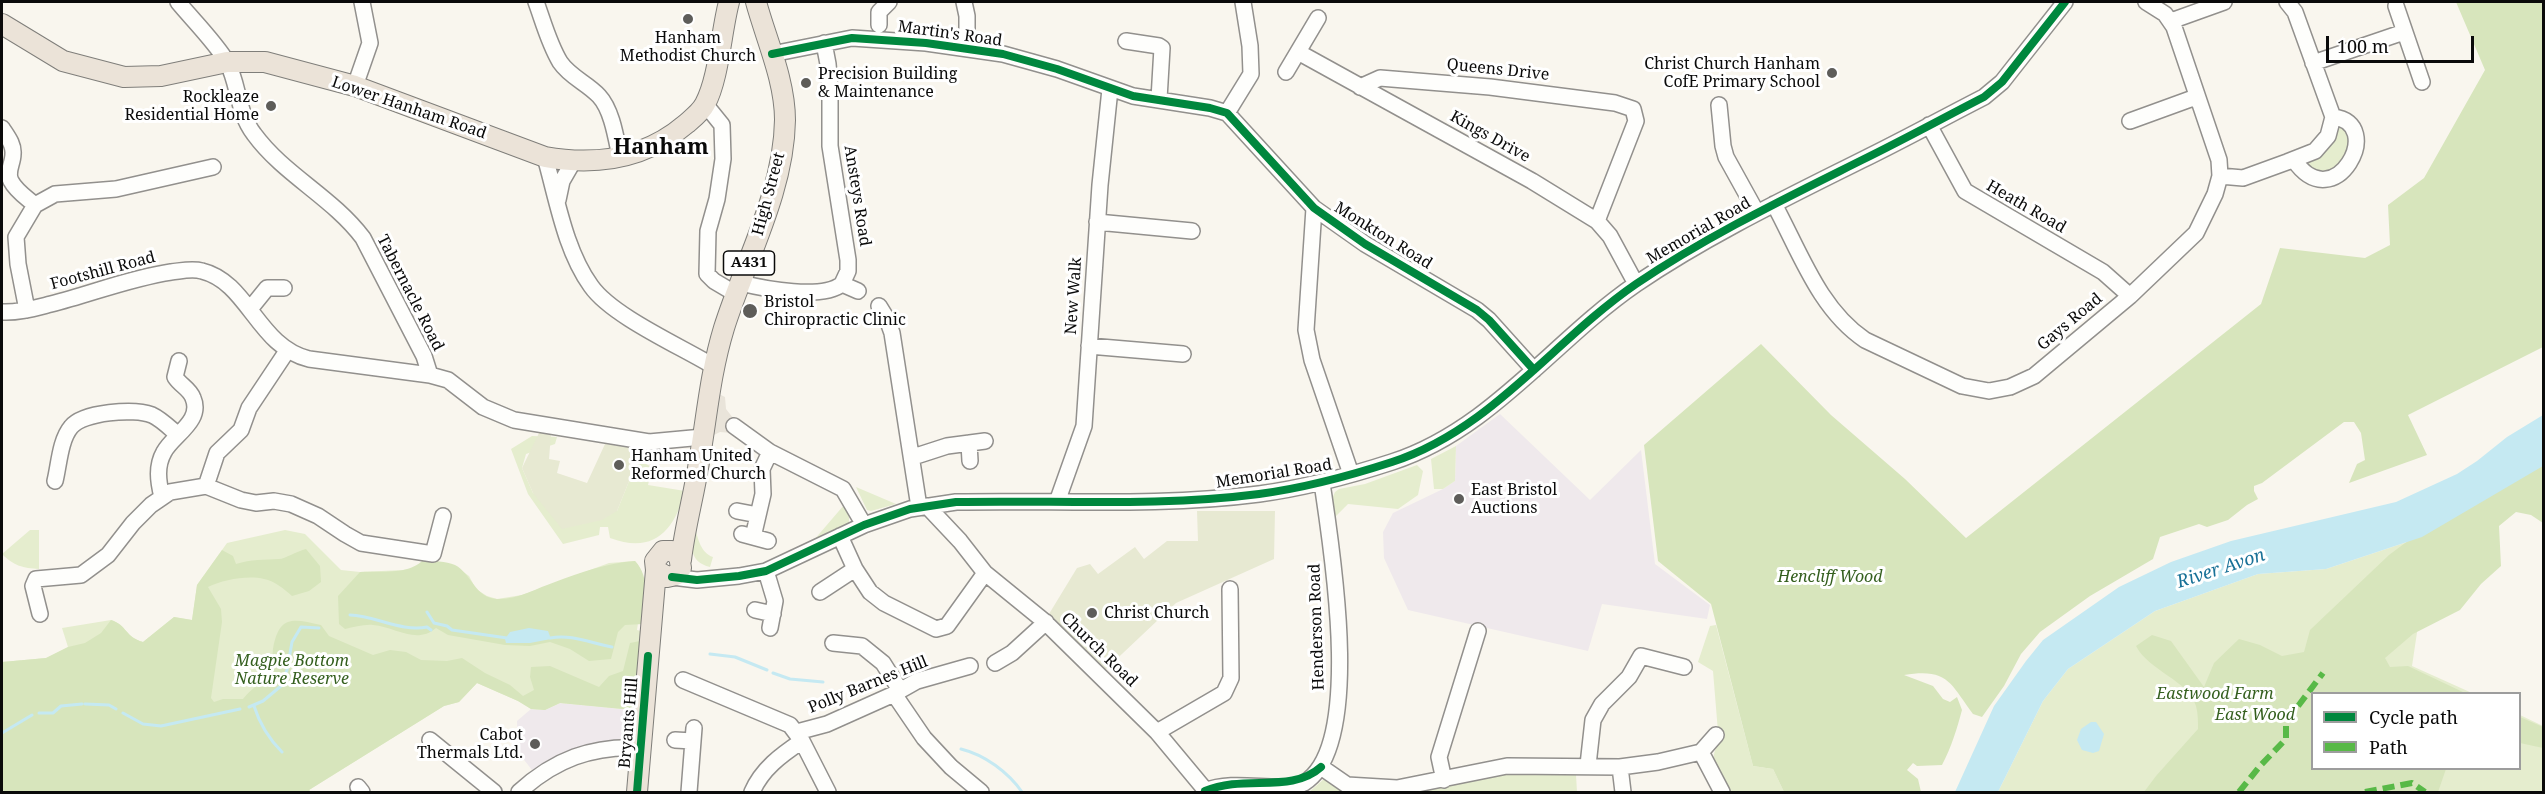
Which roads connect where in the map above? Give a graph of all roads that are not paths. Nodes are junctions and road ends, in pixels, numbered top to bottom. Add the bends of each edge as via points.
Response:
1 (178, 2) edge
2 (363, 2) edge
3 (536, 2) edge
4 (731, 2) edge
5 (756, 2) edge
6 (889, 2) edge
7 (964, 2) edge
8 (1243, 2) edge
9 (2066, 2) edge
10 (2146, 2) edge
11 (2224, 2) edge
12 (2287, 2) edge
13 (2396, 6) dead end
14 (1318, 18) dead end
15 (2171, 21) junction
16 (2, 24) edge
17 (879, 25) dead end
18 (2404, 32) junction
19 (1126, 41) dead end
20 (824, 43) junction
21 (967, 48) junction
22 (1298, 52) junction
23 (772, 54) junction
24 (227, 62) junction
25 (2313, 63) junction
26 (1286, 72) dead end
27 (2422, 82) dead end
28 (355, 86) junction
29 (1360, 87) junction
30 (1110, 89) junction
31 (2196, 97) junction
32 (1159, 99) junction
33 (705, 105) junction
34 (1719, 105) dead end
35 (1227, 114) junction
36 (2333, 117) junction
37 (2130, 121) dead end
38 (1929, 125) junction
39 (2, 128) edge
40 (544, 157) junction
41 (620, 157) junction
42 (2294, 160) junction
43 (573, 162) junction
44 (206, 173) dead end
45 (2220, 176) junction
46 (558, 203) junction
47 (1774, 204) junction
48 (35, 205) junction
49 (1314, 208) junction
50 (1757, 213) junction
51 (1597, 221) junction
52 (1097, 222) junction
53 (1192, 231) dead end
54 (842, 284) junction
55 (1636, 284) junction
56 (284, 288) dead end
57 (739, 289) junction
58 (858, 291) dead end
59 (2130, 296) junction
60 (879, 306) dead end
61 (250, 309) junction
62 (27, 310) junction
63 (2, 312) edge
64 (1089, 346) junction
65 (287, 351) junction
66 (1183, 354) dead end
67 (179, 361) dead end
68 (713, 366) junction
69 (1534, 370) junction
70 (430, 375) junction
71 (734, 426) dead end
72 (178, 435) junction
73 (703, 437) junction
74 (986, 441) dead end
75 (969, 443) junction
76 (770, 452) junction
77 (913, 457) junction
78 (970, 461) dead end
79 (1351, 474) junction
80 (55, 481) dead end
81 (1322, 483) junction
82 (206, 486) junction
83 (162, 497) junction
84 (956, 502) junction
85 (1057, 502) junction
86 (923, 506) junction
87 (736, 511) dead end
88 (758, 515) junction
89 (446, 524) dead end
90 (864, 525) junction
91 (840, 536) junction
92 (754, 537) dead end
93 (960, 541) junction
94 (671, 566) junction
95 (855, 569) junction
96 (766, 571) junction
97 (985, 573) junction
98 (1230, 589) dead end
99 (820, 592) dead end
100 (755, 610) dead end
101 (41, 617) dead end
102 (1046, 622) junction
103 (1478, 631) dead end
104 (833, 643) dead end
105 (995, 663) dead end
106 (970, 666) dead end
107 (1684, 667) dead end
108 (683, 680) dead end
109 (897, 692) junction
110 (1157, 732) junction
111 (1716, 735) dead end
112 (799, 737) junction
113 (430, 740) dead end
114 (675, 740) dead end
115 (641, 748) junction
116 (1701, 753) junction
117 (1588, 765) junction
118 (1322, 767) junction
119 (1620, 767) junction
120 (1444, 780) junction
121 (1348, 789) edge
122 (494, 792) edge
123 (519, 792) edge
124 (637, 792) edge
125 (688, 792) edge
126 (752, 792) edge
127 (828, 792) edge
128 (981, 792) edge
129 (1206, 792) edge
130 (1623, 792) edge
131 (1722, 792) edge

1 - 24 street
2 - 28 street via 370,43
3 - 41 street via 559,61 602,101
4 - 33 main road
5 - 23 main road, High Street / A431
6 - 17 street via 879,12
7 - 21 street
8 - 35 street via 1251,74
9 - 38 street, Memorial Road via 2002,82 1983,97
10 - 15 street
11 - 15 street
12 - 25 street via 2295,12
13 - 18 street
14 - 22 street
15 - 31 street
16 - 24 main road, Lower Hanham Road via 63,61 124,77 161,76
18 - 25 street
18 - 27 street
19 - 32 street via 1159,46 1162,51
20 - 21 street, Martin's Road via 852,38 883,39
20 - 23 street, Martin's Road
20 - 54 street, Ansteys Road via 830,91 830,147 849,260
21 - 30 street, Martin's Road via 1057,69
22 - 26 street
22 - 29 street, Kings Drive
23 - 57 main road, High Street / A431 via 782,96 784,135 770,202
24 - 28 main road, Lower Hanham Road via 265,62
24 - 70 street, Tabernacle Road via 240,106 254,134 277,160 338,210 363,238
25 - 36 street
28 - 40 main road, Lower Hanham Road
29 - 51 street, Kings Drive
29 - 51 street, Queens Drive via 1380,78 1593,99 1633,109 1636,121
30 - 32 street, Martin's Road
30 - 52 street, New Walk
31 - 37 street
31 - 45 street via 2219,160
32 - 35 street, Martin's Road
33 - 41 main road, Lower Hanham Road via 676,133 647,149
33 - 57 street via 722,125 723,159 708,231 707,274 714,281
34 - 50 street via 1726,157
35 - 49 street, Monkton Road
36 - 42 street via 2328,136 2315,150
36 - 42 street via 2349,123 2355,133 2354,156 2348,166 2338,174 2313,178
38 - 47 street, Memorial Road
38 - 59 street, Heath Road via 1965,191 2103,272
39 - 48 street via 14,152 10,180
40 - 43 main road, Lower Hanham Road
40 - 46 street
41 - 43 main road, Lower Hanham Road
42 - 45 street via 2243,178
43 - 46 street via 562,181
44 - 48 street via 116,189 55,194
45 - 59 street, Gays Road via 2196,233
46 - 68 street via 574,253 591,286 615,309
47 - 50 street, Memorial Road
47 - 59 street, Gays Road via 1823,298 1841,322 1865,340 1962,386 1989,391 2034,376
48 - 62 street via 16,237
49 - 69 street, Monkton Road via 1365,244 1477,310
49 - 79 street via 1306,330 1312,360
50 - 55 street, Memorial Road
51 - 55 street, Kings Drive via 1610,236
52 - 53 street
52 - 64 street, New Walk
54 - 57 street via 821,292
54 - 58 street
55 - 69 street, Memorial Road
56 - 61 street via 267,288
57 - 68 main road, High Street / A431
60 - 77 street via 890,326
61 - 62 street, Footshill Road via 217,277 195,269 148,275
61 - 65 street, Footshill Road
62 - 63 street, Footshill Road
64 - 66 street
64 - 85 street, New Walk via 1082,433
65 - 70 street, Footshill Road via 309,359
65 - 82 street via 249,408 241,430 217,453
67 - 72 street via 175,377 192,395 195,407
68 - 73 main road, High Street / A431
69 - 79 street, Memorial Road via 1492,408 1446,437 1395,461
70 - 73 street, Tabernacle Road via 448,380 483,407 514,420 649,442
71 - 76 street
72 - 80 street via 151,415 98,414 81,419 70,428
72 - 83 street via 159,462
73 - 94 main road, High Street / A431 via 685,524
74 - 75 street
75 - 77 street
75 - 78 street
76 - 88 street via 762,469 763,494
76 - 90 street via 843,489
77 - 86 street
79 - 81 street, Memorial Road
81 - 85 street, Memorial Road via 1210,498
81 - 118 street, Henderson Road via 1337,603 1340,670 1335,734
82 - 83 street
82 - 89 street via 241,500 291,504 361,543 440,555
83 - 101 street via 142,512 94,567 81,575 36,579 33,586
84 - 85 street, Memorial Road
84 - 86 street, Memorial Road
84 - 93 street, Church Road via 955,525
86 - 90 street, Memorial Road
86 - 93 street, Church Road
87 - 88 street
88 - 92 street
90 - 91 street, Memorial Road
91 - 95 street
91 - 96 street, Memorial Road
93 - 97 street, Church Road
94 - 96 street, Memorial Road via 714,577
94 - 115 main road, Bryants Hill via 651,628
95 - 97 street via 870,592 884,603 936,629 947,627
95 - 99 street
96 - 100 street via 775,601 772,621
97 - 102 street, Church Road
98 - 110 street via 1223,608 1231,678 1228,687
102 - 105 street
102 - 110 street, Church Road
103 - 120 street via 1439,757
104 - 109 street via 862,646 883,663
106 - 109 street, Polly Barnes Hill via 917,681
107 - 117 street via 1641,656 1593,720
108 - 112 street via 699,682 774,717 790,725
109 - 112 street, Polly Barnes Hill
109 - 128 street via 924,738
110 - 129 street, Church Road
111 - 116 street
112 - 126 street, Polly Barnes Hill via 758,780
112 - 127 street
113 - 122 street
114 - 125 street via 694,735
115 - 123 street via 610,748 578,755 544,771
115 - 124 main road, Bryants Hill
116 - 119 street
116 - 131 street
117 - 119 street
117 - 120 street via 1507,766
118 - 121 street
118 - 129 street via 1296,787 1225,785
119 - 130 street
120 - 121 street via 1397,788

